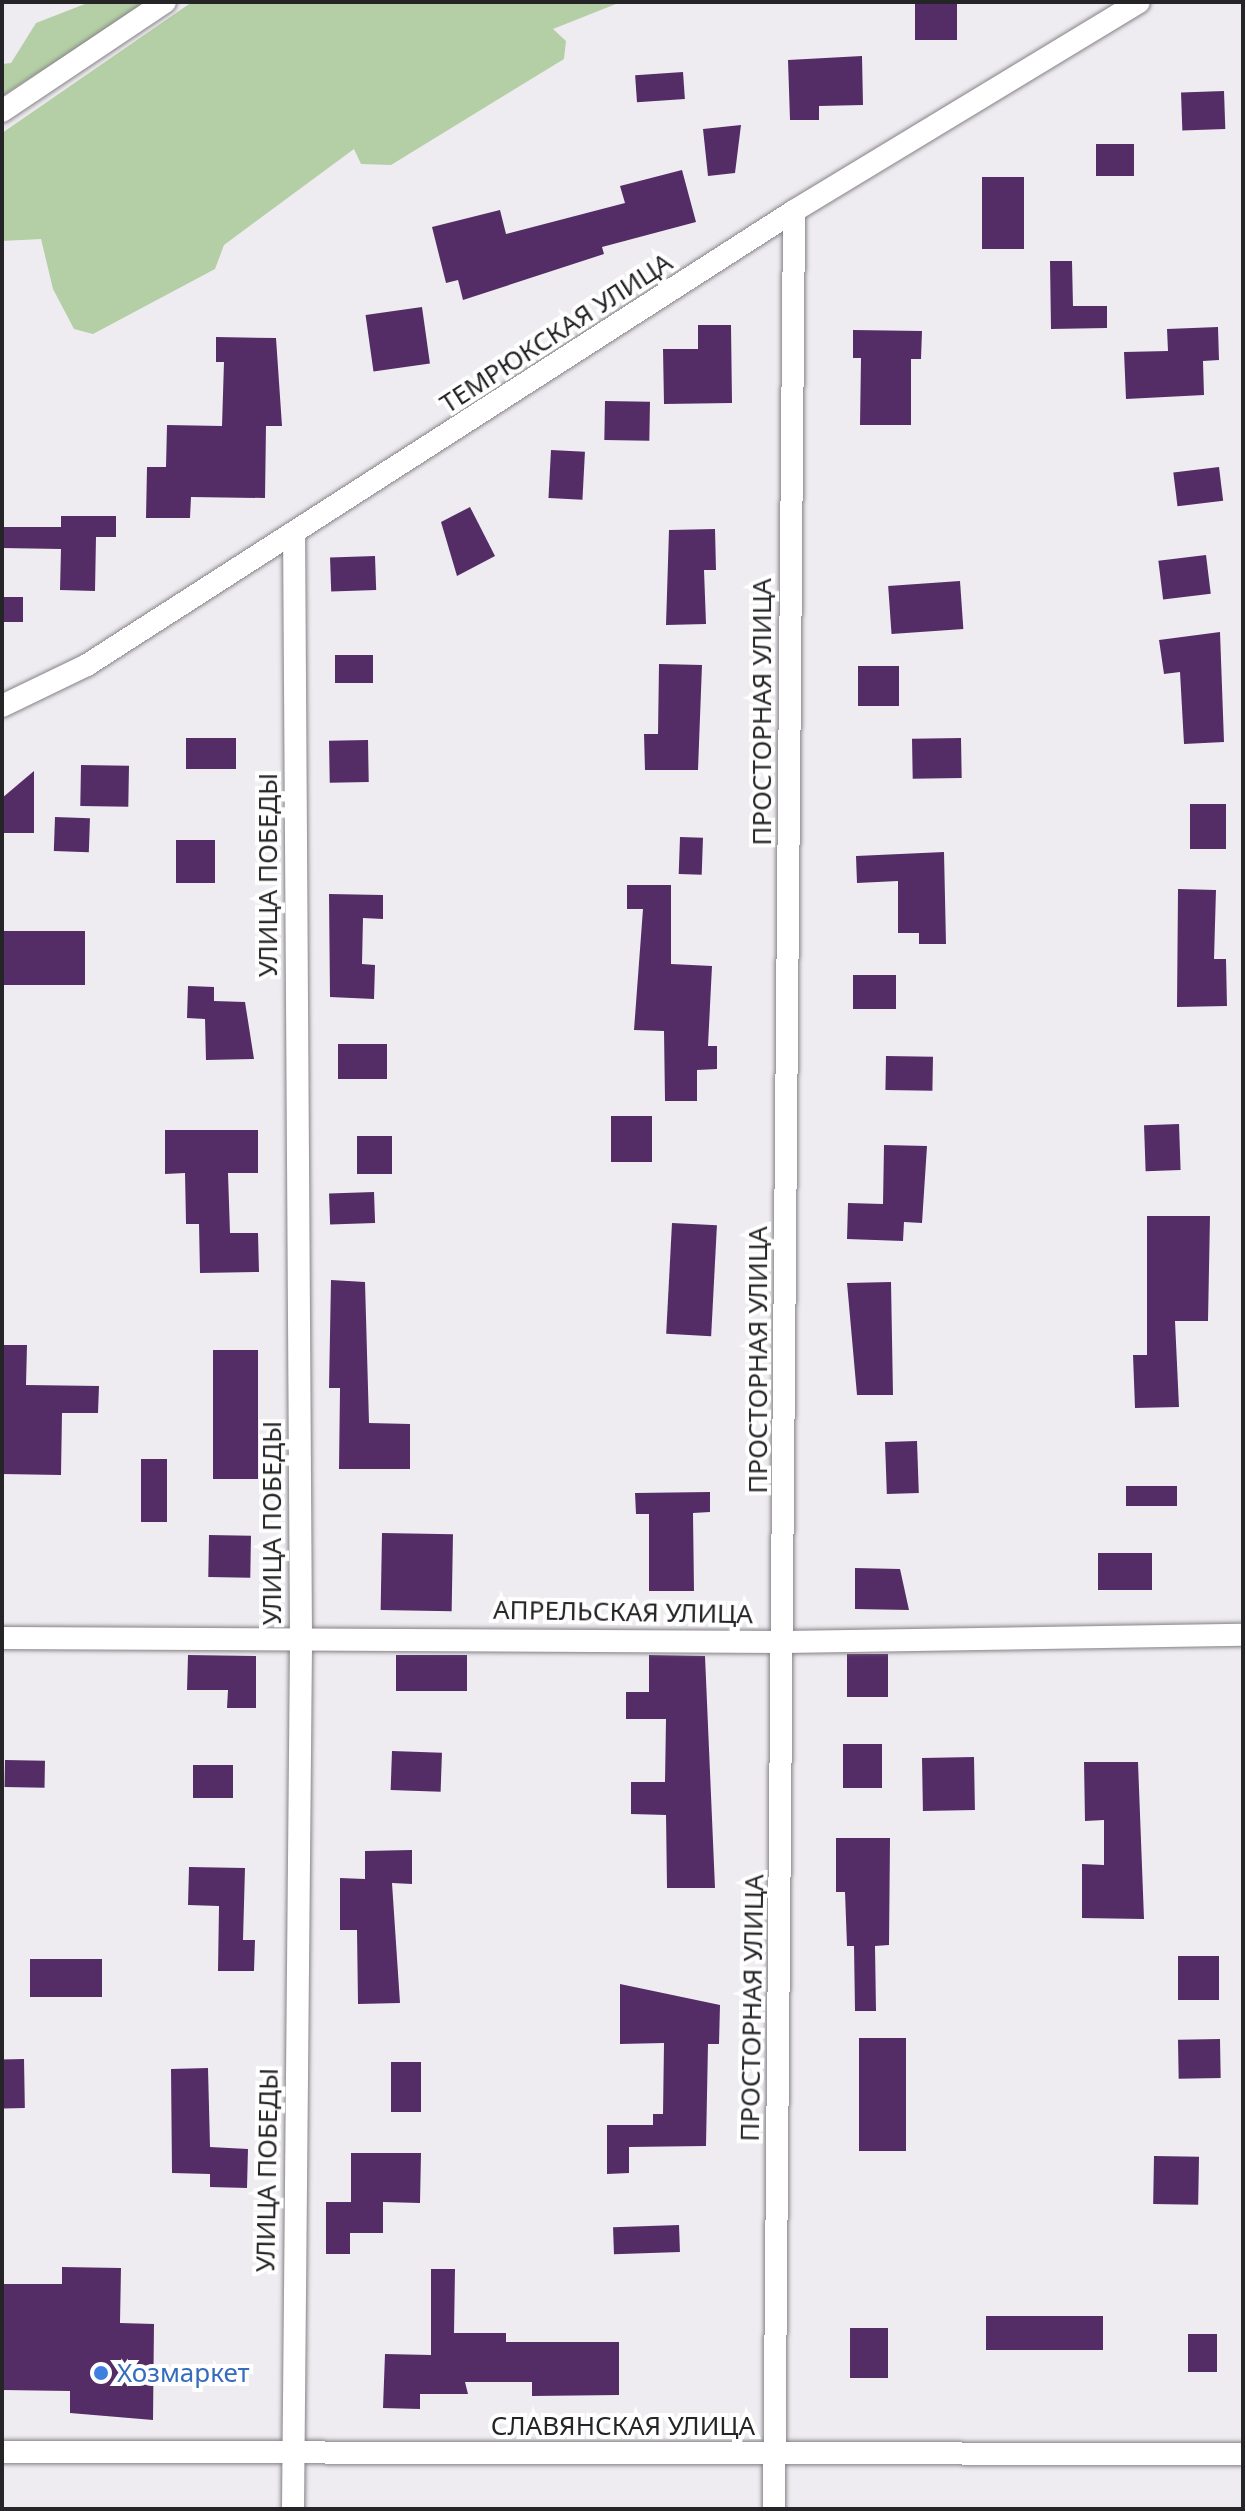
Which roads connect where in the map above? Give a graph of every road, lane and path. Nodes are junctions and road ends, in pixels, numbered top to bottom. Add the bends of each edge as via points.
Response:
1 (165, 2) edge
2 (1139, 2) edge
3 (2, 111) edge
4 (794, 211) junction
5 (294, 536) junction
6 (2, 706) edge
7 (1243, 1635) edge
8 (301, 1637) junction
9 (2, 1638) edge
10 (784, 1642) junction
11 (292, 2451) junction
12 (2, 2452) edge
13 (1243, 2454) edge
14 (775, 2455) junction
15 (293, 2509) edge
16 (774, 2509) edge

1 - 3 street
2 - 4 street, ТЕМРЮКСКАЯ УЛИЦА
4 - 5 street, ТЕМРЮКСКАЯ УЛИЦА
4 - 10 street, ПРОСТОРНАЯ УЛИЦА
5 - 6 street, ТЕМРЮКСКАЯ УЛИЦА via 87,665
5 - 8 street, УЛИЦА ПОБЕДЫ
7 - 10 street, АПРЕЛЬСКАЯ УЛИЦА
8 - 9 street, АПРЕЛЬСКАЯ УЛИЦА
8 - 10 street, АПРЕЛЬСКАЯ УЛИЦА
8 - 11 street, УЛИЦА ПОБЕДЫ
10 - 14 street, ПРОСТОРНАЯ УЛИЦА
11 - 12 street, СЛАВЯНСКАЯ УЛИЦА
11 - 14 street, СЛАВЯНСКАЯ УЛИЦА
11 - 15 street, УЛИЦА ПОБЕДЫ
13 - 14 street, СЛАВЯНСКАЯ УЛИЦА
14 - 16 street, ПРОСТОРНАЯ УЛИЦА

